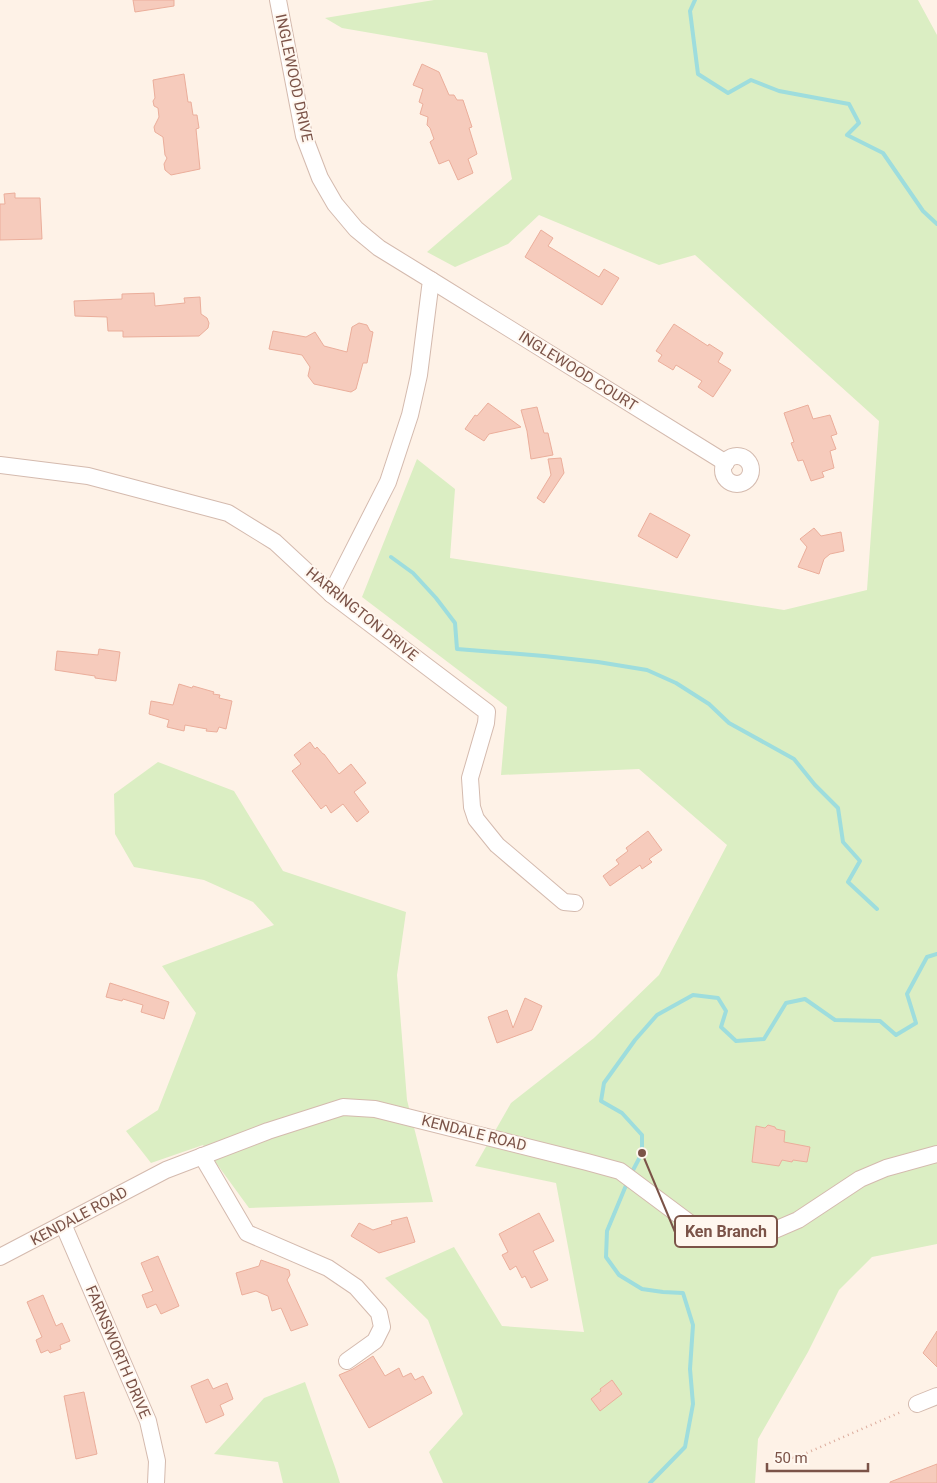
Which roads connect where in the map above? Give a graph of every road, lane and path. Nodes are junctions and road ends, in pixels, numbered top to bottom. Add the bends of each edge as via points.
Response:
1 (278, 0) edge
2 (431, 280) junction
3 (726, 463) dead end
4 (0, 465) edge
5 (332, 594) junction
6 (575, 903) dead end
7 (937, 1154) edge
8 (202, 1156) junction
9 (63, 1224) junction
10 (0, 1257) edge
11 (347, 1361) dead end
12 (937, 1396) edge
13 (917, 1404) dead end
14 (901, 1412) dead end
15 (778, 1454) dead end
16 (156, 1483) edge

1 - 2 street, INGLEWOOD DRIVE via 304,136 320,178 335,204 356,229 379,248
2 - 3 street, INGLEWOOD COURT
2 - 5 street via 419,375 410,415 388,482
4 - 5 street, HARRINGTON DRIVE via 88,476 228,513 275,542
5 - 6 street, HARRINGTON DRIVE via 486,712 486,723 470,778 476,819 497,845 564,902
7 - 8 street, KENDALE ROAD via 860,1179 798,1220 756,1238 735,1239 695,1227 620,1171 375,1109 342,1107
8 - 9 street, KENDALE ROAD via 166,1170
8 - 11 street via 247,1233 328,1268 356,1287 379,1313 382,1328 375,1340
9 - 10 street, KENDALE ROAD
9 - 16 street, FARNSWORTH DRIVE via 148,1422 157,1461
12 - 13 street
14 - 15 path via 795,1458

